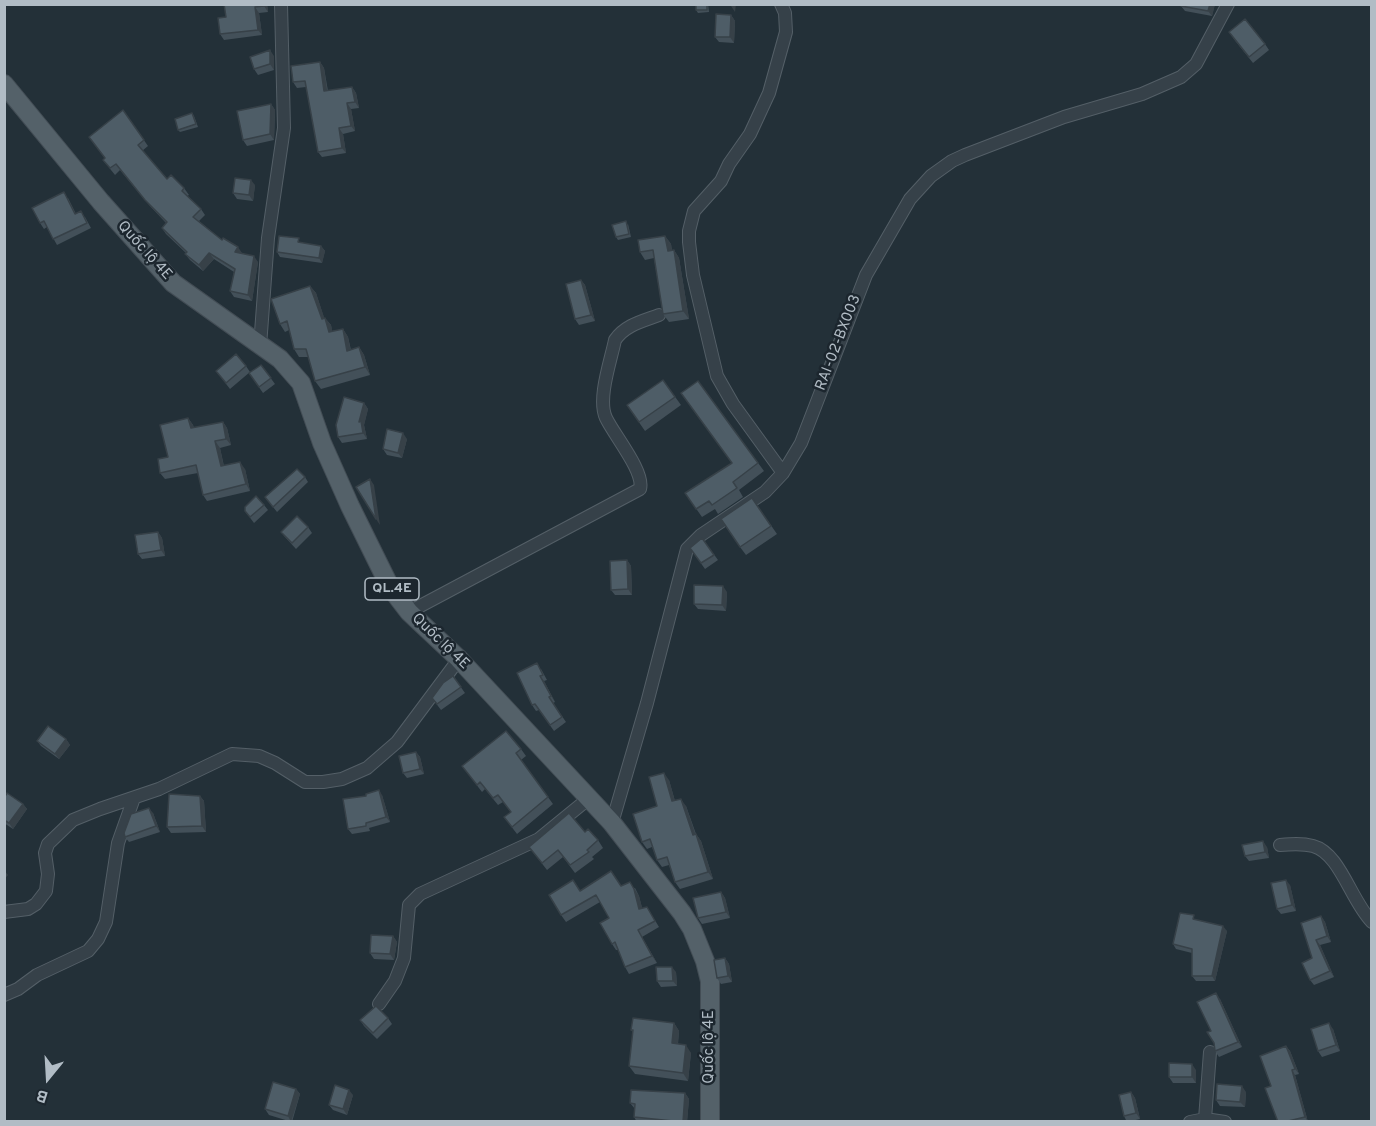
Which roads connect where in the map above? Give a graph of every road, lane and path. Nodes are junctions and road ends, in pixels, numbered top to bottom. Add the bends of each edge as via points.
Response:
1 (281, 4) edge
2 (781, 4) edge
3 (1228, 4) edge
4 (4, 84) edge
5 (659, 315) edge
6 (260, 345) junction
7 (783, 473) junction
8 (409, 612) junction
9 (459, 659) junction
10 (134, 798) junction
11 (588, 799) junction
12 (612, 823) junction
13 (1280, 845) dead end
14 (4, 912) edge
15 (1371, 922) edge
16 (4, 995) edge
17 (379, 1004) dead end
18 (1210, 1052) dead end
19 (1205, 1119) junction
20 (710, 1122) edge
21 (1190, 1122) edge
22 (1225, 1122) edge

1 - 6 street via 284,128 268,238
2 - 7 street via 786,32 770,93 721,182 694,211 689,242 717,376
3 - 7 street, RAI-02-BX003 via 1196,64 1181,77 965,155 922,185 866,275 801,443
4 - 6 main road, Quốc lộ 4E / QL.4E via 165,275 195,301
5 - 8 street via 634,324 615,340 602,408 638,472 640,489
6 - 8 main road, Quốc lộ 4E / QL.4E via 280,359 301,383 350,506 389,585
7 - 12 street, RAI-02-BX003 via 765,492 701,535 682,559 647,703
8 - 9 main road, Quốc lộ 4E / QL.4E
9 - 10 street via 397,742 367,768 342,779 305,782 259,756 232,754
9 - 11 main road, Quốc lộ 4E / QL.4E
10 - 14 street via 73,820 48,844 45,891 36,904
10 - 16 street via 118,843 106,922 98,939 88,951
11 - 12 main road, Quốc lộ 4E / QL.4E
11 - 17 street via 539,839 420,894 410,905 404,958 395,981
12 - 20 main road, Quốc lộ 4E / QL.4E via 682,912 705,961 710,981
13 - 15 street via 1315,846 1328,854
18 - 19 street
19 - 21 street
19 - 22 street

